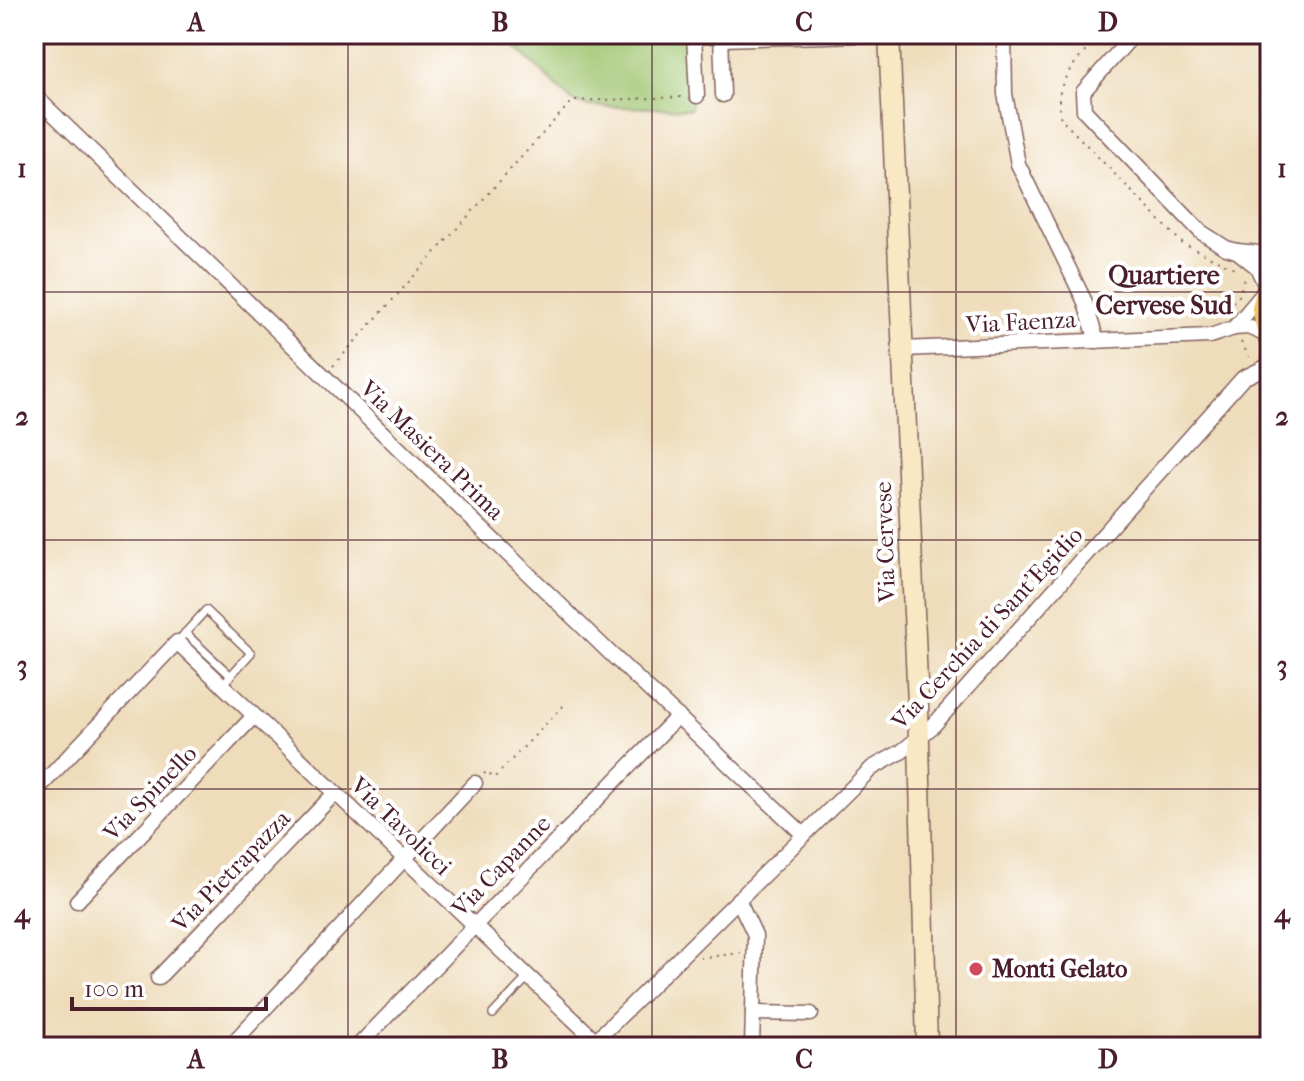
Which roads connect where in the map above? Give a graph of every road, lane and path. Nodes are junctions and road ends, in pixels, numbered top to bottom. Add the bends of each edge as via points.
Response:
1 (889, 34) edge
2 (1004, 34) edge
3 (1102, 34) edge
4 (1134, 34) edge
5 (861, 35) edge
6 (694, 37) edge
7 (721, 37) edge
8 (34, 95) edge
9 (723, 95) dead end
10 (697, 96) joint
11 (1237, 251) junction
12 (1270, 254) edge
13 (1268, 286) edge
14 (1234, 328) junction
15 (1270, 337) edge
16 (1097, 341) junction
17 (903, 349) junction
18 (1270, 365) edge
19 (1255, 369) junction
20 (324, 376) junction
21 (181, 638) junction
22 (226, 680) junction
23 (566, 703) dead end
24 (254, 716) junction
25 (678, 716) junction
26 (918, 740) junction
27 (475, 783) joint
28 (34, 793) edge
29 (335, 793) junction
30 (803, 834) junction
31 (402, 859) junction
32 (738, 899) junction
33 (77, 901) dead end
34 (473, 926) junction
35 (754, 951) junction
36 (694, 959) dead end
37 (528, 977) junction
38 (158, 978) dead end
39 (753, 1013) junction
40 (493, 1014) dead end
41 (811, 1014) dead end
42 (592, 1044) edge
43 (230, 1046) edge
44 (357, 1047) edge
45 (752, 1047) edge
46 (927, 1047) edge

1 - 17 main road, Via Cervese
2 - 16 street via 1005,94 1018,164 1084,300
3 - 14 path via 1061,81 1061,119 1183,244 1243,273 1239,296 1225,309
4 - 11 street via 1083,92 1084,110 1201,232
5 - 7 street
6 - 7 lane
6 - 10 street
7 - 9 street
8 - 20 street, Via Masiera Prima
10 - 20 path via 572,101
11 - 12 street
11 - 13 street via 1257,267
13 - 14 street
13 - 15 main road via 1263,318
14 - 15 street via 1248,327
14 - 16 street, Via Faenza via 1210,336
14 - 19 path
16 - 17 street, Via Faenza
17 - 26 main road, Via Cervese
18 - 19 street, Via Cerchia di Sant'Egidio
19 - 26 street, Via Cerchia di Sant'Egidio
20 - 25 street, Via Masiera Prima
21 - 22 street, Via Tavolicci
21 - 22 lane via 206,610 251,653
21 - 28 street
22 - 24 street, Via Tavolicci
23 - 27 path via 494,778 487,771
24 - 29 street, Via Tavolicci
24 - 33 street, Via Spinello
25 - 30 street, Via Masiera Prima
25 - 34 street, Via Capanne
26 - 30 street, Via Cerchia di Sant'Egidio via 872,768
26 - 46 main road, Via Cervese
27 - 31 street
29 - 31 street, Via Tavolicci
29 - 38 street, Via Pietrapazza
30 - 32 street, Via Cerchia di Sant'Egidio
31 - 34 street, Via Tavolicci
31 - 43 street
32 - 35 street via 755,935
32 - 42 street, Via Cerchia di Sant'Egidio
34 - 37 street, Via Tavolicci
34 - 44 street, Via Capanne
35 - 36 path
35 - 39 street
37 - 40 lane
37 - 42 street, Via Tavolicci
39 - 41 street
39 - 45 street

